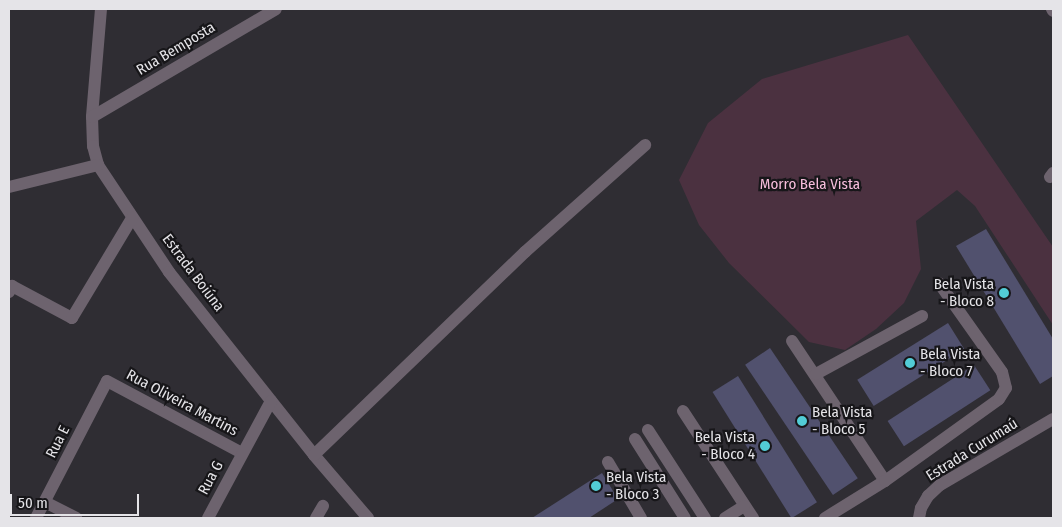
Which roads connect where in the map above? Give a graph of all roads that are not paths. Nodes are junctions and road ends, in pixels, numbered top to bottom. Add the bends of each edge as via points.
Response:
1 (101, 9) edge
2 (276, 9) edge
3 (92, 117) junction
4 (645, 145) dead end
5 (98, 165) junction
6 (9, 187) edge
7 (132, 218) junction
8 (939, 283) dead end
9 (9, 292) edge
10 (922, 316) dead end
11 (792, 341) dead end
12 (816, 374) junction
13 (107, 381) joint
14 (271, 400) junction
15 (683, 410) dead end
16 (1053, 419) edge
17 (648, 430) dead end
18 (636, 439) dead end
19 (242, 453) junction
20 (314, 455) junction
21 (608, 462) dead end
22 (885, 482) junction
23 (46, 502) junction
24 (323, 506) dead end
25 (744, 506) junction
26 (36, 518) edge
27 (76, 518) edge
28 (208, 518) edge
29 (316, 518) edge
30 (368, 518) edge
31 (641, 518) edge
32 (685, 518) edge
33 (705, 518) edge
34 (724, 518) edge
35 (753, 518) edge
36 (825, 518) edge
37 (919, 518) edge

1 - 3 street, Estrada Boiúna
2 - 3 street, Rua Bemposta
3 - 5 street, Estrada Boiúna via 93,146
4 - 20 street via 526,252
5 - 6 street
5 - 7 street, Estrada Boiúna
7 - 9 street via 72,318 12,286
7 - 14 street, Estrada Boiúna via 170,272
8 - 22 street via 1002,372 1006,388 999,399
10 - 12 street
11 - 12 street
12 - 22 street
13 - 19 street, Rua Oliveira Martins
13 - 23 street, Rua E
14 - 19 street, Rua Oliveira Martins
14 - 20 street, Estrada Boiúna
15 - 25 street
16 - 37 street, Estrada Curumaú via 940,485 925,502
17 - 33 street
18 - 32 street
19 - 28 street, Rua G
20 - 30 street, Estrada Boiúna
21 - 31 street
22 - 36 street
23 - 26 street, Rua E
23 - 27 street
24 - 29 street
25 - 34 street
25 - 35 street

